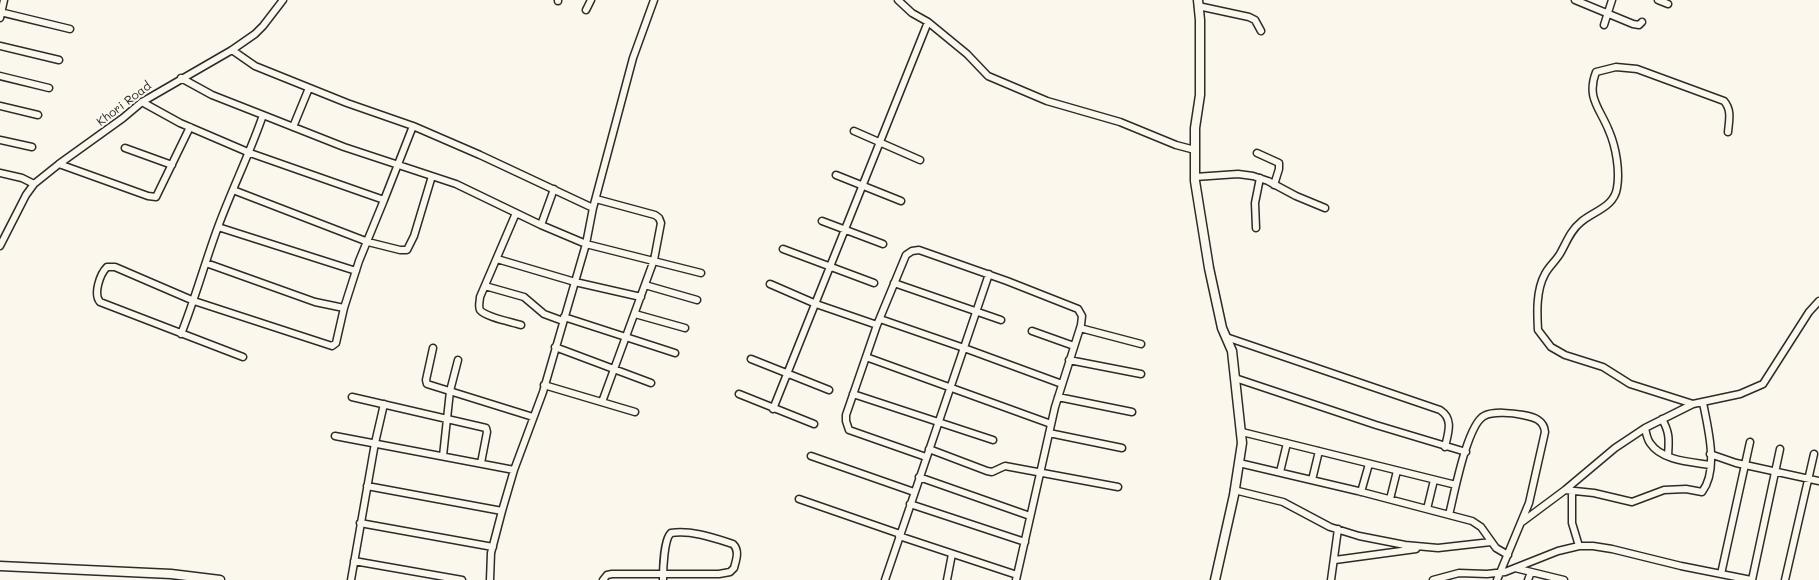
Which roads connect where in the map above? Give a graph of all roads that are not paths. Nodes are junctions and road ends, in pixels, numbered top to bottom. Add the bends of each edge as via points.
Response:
1 (4, 0) edge
2 (283, 0) edge
3 (591, 0) edge
4 (654, 0) edge
5 (898, 0) edge
6 (1575, 0) edge
7 (1612, 0) edge
8 (1658, 0) edge
9 (1198, 3) edge
10 (1668, 4) dead end
11 (586, 10) dead end
12 (0, 14) edge
13 (1608, 14) junction
14 (928, 22) junction
15 (1642, 22) dead end
16 (1604, 25) dead end
17 (70, 29) dead end
18 (1261, 31) dead end
19 (0, 46) edge
20 (232, 50) junction
21 (59, 60) dead end
22 (0, 76) edge
23 (181, 78) junction
24 (49, 88) dead end
25 (309, 88) junction
26 (142, 102) junction
27 (0, 106) edge
28 (38, 115) dead end
29 (263, 115) junction
30 (413, 126) junction
31 (190, 127) junction
32 (293, 127) junction
33 (854, 131) dead end
34 (1728, 132) dead end
35 (0, 140) edge
36 (879, 143) junction
37 (32, 147) dead end
38 (125, 148) dead end
39 (1195, 150) junction
40 (250, 153) junction
41 (1257, 153) dead end
42 (920, 160) dead end
43 (59, 164) junction
44 (172, 165) junction
45 (398, 165) junction
46 (0, 173) edge
47 (836, 175) dead end
48 (432, 176) junction
49 (1196, 177) junction
50 (1260, 178) junction
51 (34, 184) junction
52 (1274, 185) junction
53 (862, 186) junction
54 (554, 189) junction
55 (233, 190) junction
56 (596, 199) junction
57 (384, 200) junction
58 (901, 201) dead end
59 (593, 208) junction
60 (1325, 208) dead end
61 (516, 213) junction
62 (822, 221) dead end
63 (541, 225) junction
64 (218, 227) junction
65 (1256, 228) dead end
66 (845, 231) junction
67 (1, 242) edge
68 (368, 242) junction
69 (586, 244) junction
70 (883, 244) dead end
71 (783, 249) dead end
72 (497, 258) junction
73 (654, 260) junction
74 (206, 263) junction
75 (830, 267) junction
76 (356, 272) junction
77 (701, 273) dead end
78 (989, 274) junction
79 (575, 282) junction
80 (874, 283) dead end
81 (894, 283) junction
82 (770, 284) dead end
83 (645, 285) junction
84 (485, 286) junction
85 (641, 298) junction
86 (697, 300) dead end
87 (194, 301) junction
88 (1819, 301) edge
89 (816, 304) junction
90 (344, 308) junction
91 (977, 311) junction
92 (635, 314) junction
93 (563, 319) junction
94 (1001, 320) dead end
95 (878, 322) junction
96 (521, 325) dead end
97 (685, 328) dead end
98 (1080, 328) junction
99 (1032, 331) dead end
100 (180, 334) junction
101 (1226, 337) junction
102 (627, 338) junction
103 (1141, 344) dead end
104 (1074, 346) junction
105 (555, 347) junction
106 (433, 348) dead end
107 (964, 348) junction
108 (675, 353) dead end
109 (243, 357) dead end
110 (866, 357) junction
111 (751, 359) dead end
112 (458, 360) dead end
113 (1069, 360) junction
114 (615, 368) junction
115 (787, 374) junction
116 (1141, 374) dead end
117 (1235, 378) junction
118 (651, 383) dead end
119 (1062, 384) junction
120 (544, 385) junction
121 (950, 389) junction
122 (829, 390) dead end
123 (450, 391) junction
124 (740, 394) dead end
125 (853, 394) junction
126 (352, 397) dead end
127 (1058, 397) junction
128 (602, 402) junction
129 (1702, 403) junction
130 (384, 404) junction
131 (1693, 404) junction
132 (773, 409) junction
133 (635, 412) dead end
134 (1132, 412) dead end
135 (533, 417) junction
136 (447, 419) junction
137 (1662, 419) junction
138 (938, 421) junction
139 (814, 424) dead end
140 (1051, 424) junction
141 (1644, 428) junction
142 (1242, 432) junction
143 (1049, 433) junction
144 (334, 436) dead end
145 (993, 440) dead end
146 (1750, 442) dead end
147 (375, 443) junction
148 (1286, 443) junction
149 (1445, 447) junction
150 (1122, 448) dead end
151 (929, 449) junction
152 (1780, 449) dead end
153 (1319, 451) junction
154 (1466, 452) junction
155 (1710, 454) junction
156 (1814, 454) dead end
157 (443, 456) junction
158 (811, 456) dead end
159 (1668, 456) junction
160 (926, 457) junction
161 (481, 463) junction
162 (1239, 463) junction
163 (1369, 464) junction
164 (1710, 465) junction
165 (1745, 465) junction
166 (514, 470) junction
167 (1397, 471) junction
168 (1280, 472) junction
169 (1775, 472) junction
170 (1040, 474) junction
171 (919, 477) junction
172 (1808, 479) junction
173 (1312, 480) junction
174 (1434, 480) junction
175 (1819, 481) edge
176 (1456, 485) junction
177 (367, 486) junction
178 (1118, 487) dead end
179 (1234, 490) junction
180 (1565, 490) junction
181 (1572, 491) junction
182 (914, 492) junction
183 (1361, 492) junction
184 (798, 499) dead end
185 (1390, 499) junction
186 (910, 504) junction
187 (502, 510) junction
188 (1427, 510) junction
189 (1449, 515) junction
190 (1030, 516) junction
191 (1522, 522) junction
192 (360, 523) junction
193 (1338, 529) junction
194 (899, 535) junction
195 (1025, 542) junction
196 (1491, 542) junction
197 (1579, 546) junction
198 (493, 548) junction
199 (1423, 548) junction
200 (952, 554) junction
201 (1508, 555) junction
202 (1335, 560) junction
203 (354, 561) junction
204 (0, 566) edge
205 (1515, 568) junction
206 (1531, 572) junction
207 (1459, 573) junction
208 (1499, 573) junction
209 (1721, 574) junction
210 (170, 577) edge
211 (663, 577) edge
212 (186, 578) edge
213 (1017, 578) edge
214 (220, 580) edge
215 (352, 580) edge
216 (462, 580) edge
217 (490, 580) edge
218 (603, 580) edge
219 (885, 580) edge
220 (948, 580) edge
221 (1215, 580) edge
222 (1331, 580) edge
223 (1433, 580) edge
224 (1457, 580) edge
225 (1497, 580) edge
226 (1528, 580) edge
227 (1564, 580) edge
228 (1751, 580) edge
229 (1786, 580) edge

1 - 12 street
2 - 20 street, Khori Road via 263,26
3 - 11 street
4 - 56 street via 633,58
5 - 14 street via 912,13
6 - 13 street
7 - 13 street
8 - 10 street
9 - 18 street via 1249,17 1255,20
9 - 39 street via 1200,95
12 - 17 street
13 - 15 street via 1633,24 1639,25
13 - 16 street
14 - 36 street
14 - 39 street via 967,54 988,76 1047,101 1113,120
19 - 21 street
20 - 23 street, Khori Road
20 - 25 street via 255,66
22 - 24 street
23 - 26 street, Khori Road
23 - 29 street via 212,96
25 - 30 street
25 - 32 street
26 - 31 street
26 - 43 street, Khori Road
27 - 28 street
29 - 32 street
29 - 40 street
30 - 45 street
30 - 54 street
31 - 40 street
31 - 44 street
32 - 45 street
33 - 36 street
34 - 131 street via 1729,112 1724,101 1637,69 1616,67 1596,72 1591,91 1592,98 1612,139 1617,168 1615,196 1607,205 1572,230 1560,253 1545,273 1539,290 1538,330 1550,347 1565,355 1603,367 1630,384
35 - 37 street
36 - 42 street
36 - 53 street
38 - 44 street
39 - 49 street
40 - 55 street
40 - 57 street
41 - 52 street via 1279,163
43 - 44 street via 152,197 158,194
43 - 51 street, Khori Road
45 - 48 street
45 - 57 street
46 - 51 street via 22,178
47 - 53 street
48 - 61 street via 456,184
48 - 68 street via 414,236 407,250
49 - 50 street via 1238,174
49 - 101 street via 1209,268
50 - 52 street
50 - 65 street via 1255,203
51 - 67 street, Khori Road
52 - 60 street
53 - 58 street
53 - 66 street
54 - 59 street
54 - 63 street
55 - 64 street
55 - 68 street
56 - 59 street
56 - 73 street via 659,218 660,232
57 - 68 street
59 - 69 street
61 - 63 street
61 - 72 street
62 - 66 street
63 - 69 street
64 - 74 street
64 - 76 street
66 - 70 street
66 - 75 street
68 - 76 street
69 - 73 street
69 - 79 street
71 - 75 street
72 - 79 street
72 - 84 street
73 - 77 street
73 - 83 street
74 - 87 street
74 - 90 street via 315,302
75 - 80 street
75 - 89 street
76 - 90 street
78 - 81 street via 919,250 912,250 906,255
78 - 91 street
78 - 98 street via 1078,309 1082,316
79 - 85 street
79 - 93 street
81 - 91 street
81 - 95 street
82 - 89 street
83 - 85 street
83 - 86 street
84 - 93 street via 524,297 544,314
84 - 96 street via 479,306 481,311
85 - 92 street
87 - 90 street via 332,346 336,343
87 - 100 street
87 - 100 street via 115,267 107,267 104,270 96,292 96,298 100,302
88 - 129 street via 1809,312 1763,384 1740,394
89 - 95 street
89 - 115 street
91 - 94 street
91 - 107 street
92 - 97 street
92 - 102 street
93 - 102 street
93 - 105 street
95 - 107 street
95 - 110 street
98 - 103 street
98 - 104 street
99 - 104 street
100 - 109 street
101 - 117 street via 1232,351
101 - 149 street via 1440,410 1449,419
102 - 108 street
102 - 114 street
104 - 113 street
105 - 114 street
105 - 120 street
106 - 123 street via 427,384
107 - 119 street
107 - 121 street
110 - 121 street
110 - 125 street
111 - 115 street
112 - 123 street
113 - 116 street
113 - 119 street
114 - 118 street
114 - 128 street
115 - 122 street
115 - 132 street
117 - 142 street
117 - 149 street
119 - 127 street
120 - 128 street
120 - 135 street
121 - 138 street
121 - 140 street
123 - 135 street
123 - 136 street
124 - 132 street
125 - 138 street
125 - 160 street via 846,415 850,430
126 - 130 street
127 - 134 street
127 - 140 street
128 - 133 street
129 - 131 street
129 - 155 street
130 - 136 street
130 - 147 street
131 - 137 street
132 - 139 street
135 - 166 street
136 - 157 street
136 - 161 street via 486,428
137 - 141 street
137 - 159 street via 1668,430
138 - 145 street
138 - 151 street
140 - 143 street
141 - 159 street via 1648,442 1655,450
141 - 180 street via 1615,448
142 - 148 street
142 - 162 street
143 - 150 street
143 - 170 street
144 - 147 street
146 - 165 street
147 - 157 street
147 - 177 street
148 - 153 street
148 - 168 street
149 - 154 street
151 - 160 street
151 - 170 street via 987,471 992,472 1005,466
152 - 169 street
153 - 163 street
153 - 173 street
154 - 176 street
154 - 191 street via 1473,429 1478,421 1488,414 1524,415 1541,421 1545,432 1534,485
155 - 164 street
155 - 165 street
156 - 172 street
157 - 161 street
158 - 182 street
159 - 164 street
160 - 171 street
161 - 166 street
162 - 168 street
162 - 179 street
163 - 167 street
163 - 183 street
164 - 181 street via 1707,486 1702,492 1686,489 1664,490 1632,502
165 - 169 street
165 - 209 street
166 - 187 street
167 - 174 street
167 - 185 street
168 - 173 street
169 - 172 street
169 - 228 street
170 - 178 street
170 - 190 street
171 - 182 street
171 - 190 street
172 - 175 street
172 - 229 street
173 - 183 street
174 - 176 street
174 - 188 street
176 - 189 street
177 - 187 street
177 - 192 street
179 - 193 street via 1283,502
179 - 221 street
180 - 181 street
180 - 191 street
181 - 197 street via 1572,523
182 - 186 street
183 - 185 street
184 - 194 street
185 - 188 street
186 - 194 street
186 - 195 street
187 - 198 street
188 - 189 street
189 - 196 street via 1477,523
190 - 195 street
191 - 201 street
192 - 198 street
192 - 203 street
193 - 199 street via 1359,536
193 - 202 street
194 - 200 street
194 - 219 street
195 - 213 street
196 - 199 street
196 - 201 street
197 - 205 street via 1558,551
197 - 209 street via 1612,549
198 - 217 street
199 - 202 street
200 - 213 street
200 - 220 street
201 - 208 street
202 - 222 street
203 - 215 street
203 - 216 street
204 - 210 street
205 - 206 street
205 - 208 street
206 - 226 street
206 - 227 street
207 - 208 street
207 - 223 street
207 - 224 street
208 - 225 street
209 - 228 street
210 - 212 street
211 - 211 street via 667,541 671,533 702,535 734,544 736,547 737,558 730,572
211 - 218 street via 612,574
212 - 214 street

